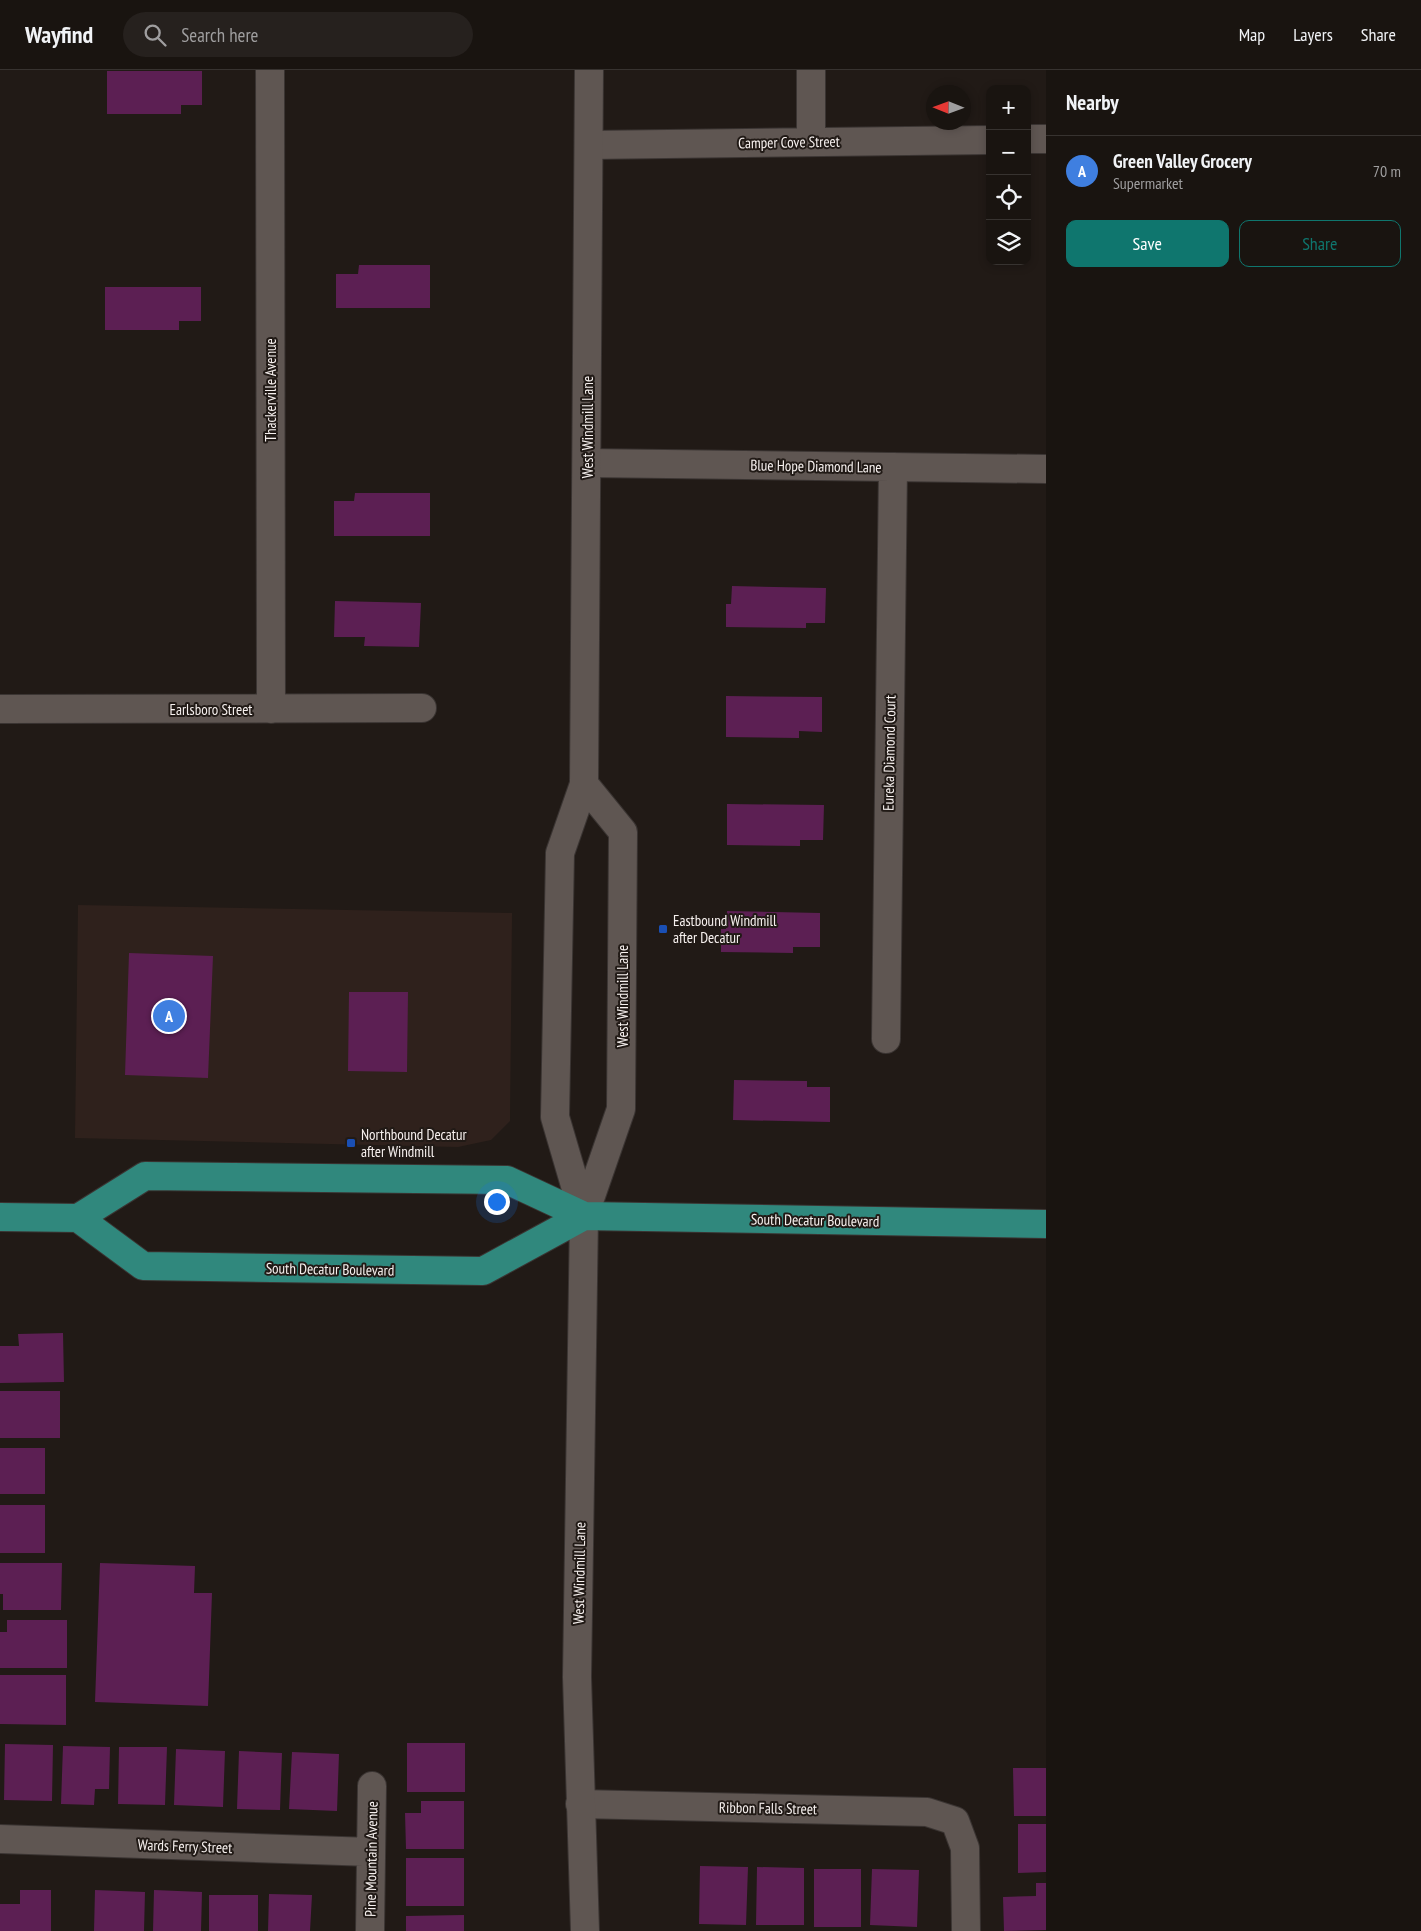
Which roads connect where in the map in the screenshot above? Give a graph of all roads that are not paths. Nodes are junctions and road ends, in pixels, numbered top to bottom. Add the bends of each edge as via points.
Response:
1 (270, 70) edge
2 (589, 70) edge
3 (812, 70) edge
4 (1031, 139) edge
5 (1046, 139) edge
6 (986, 140) edge
7 (811, 141) junction
8 (589, 144) junction
9 (587, 463) junction
10 (893, 467) junction
11 (1046, 468) edge
12 (0, 708) edge
13 (422, 708) dead end
14 (271, 709) junction
15 (584, 784) junction
16 (886, 1039) dead end
17 (584, 1216) junction
18 (0, 1217) edge
19 (78, 1218) junction
20 (1046, 1224) edge
21 (372, 1786) dead end
22 (580, 1804) junction
23 (0, 1839) edge
24 (371, 1852) junction
25 (370, 1931) edge
26 (585, 1931) edge
27 (966, 1931) edge

1 - 14 street, Thackerville Avenue
2 - 8 street, West Windmill Lane
3 - 7 street
4 - 5 street
6 - 7 street, Camper Cove Street
7 - 8 street, Camper Cove Street
8 - 9 street, West Windmill Lane
9 - 10 street, Blue Hope Diamond Lane
9 - 15 street, West Windmill Lane
10 - 11 street, Blue Hope Diamond Lane
10 - 16 street, Eureka Diamond Court
12 - 14 street, Earlsboro Street
13 - 14 street, Earlsboro Street
15 - 17 street, West Windmill Lane via 560,853 555,1107 555,1117
15 - 17 street, West Windmill Lane via 623,832 623,842 621,1109
17 - 19 main road, South Decatur Boulevard via 507,1180 145,1176
17 - 19 main road, South Decatur Boulevard via 483,1271 143,1266
17 - 20 main road, South Decatur Boulevard
17 - 22 street, West Windmill Lane via 577,1677
18 - 19 main road
21 - 24 street, Pine Mountain Avenue
22 - 26 street, West Windmill Lane
22 - 27 street, Ribbon Falls Street via 927,1812 955,1821 965,1848
23 - 24 street, Wards Ferry Street
24 - 25 street, Pine Mountain Avenue

